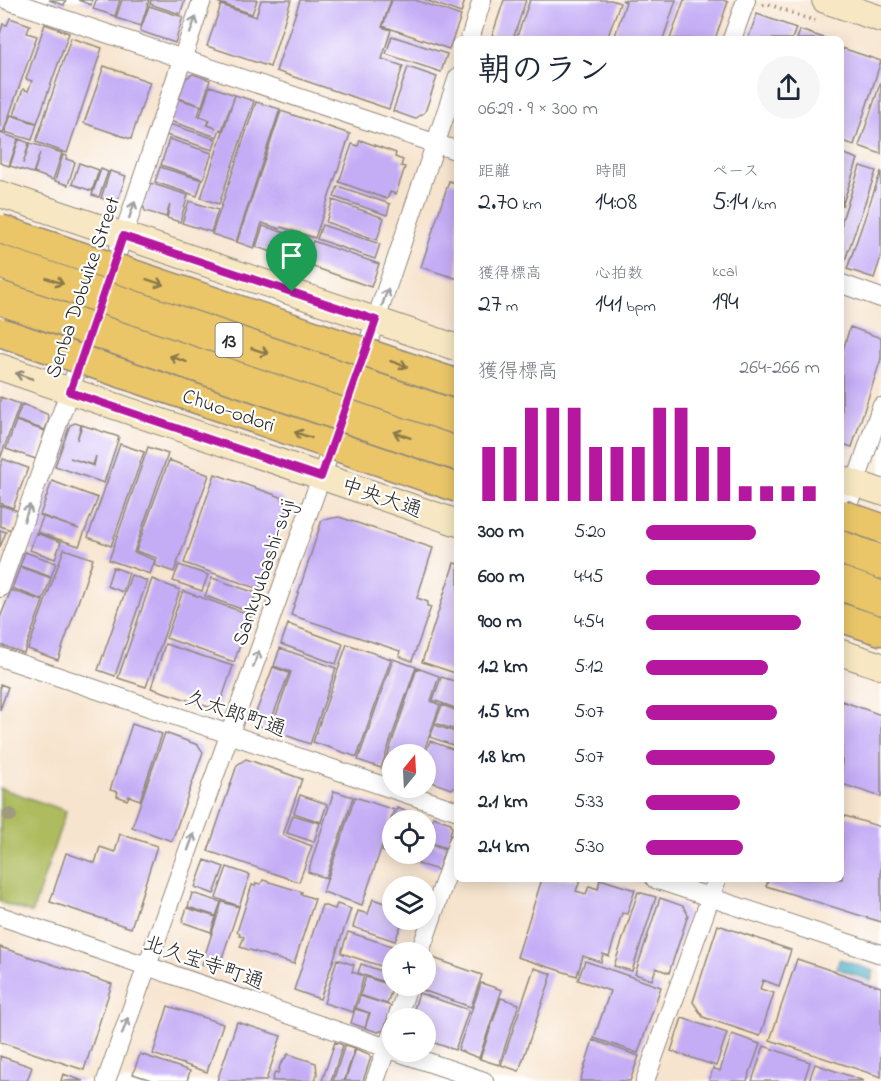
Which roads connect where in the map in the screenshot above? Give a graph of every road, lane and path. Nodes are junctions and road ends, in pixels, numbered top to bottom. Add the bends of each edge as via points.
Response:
1 (7, 0) edge
2 (202, 0) edge
3 (482, 0) edge
4 (746, 0) edge
5 (825, 0) edge
6 (881, 19) edge
7 (471, 36) edge
8 (733, 36) edge
9 (182, 58) junction
10 (454, 89) edge
11 (436, 144) junction
12 (454, 150) edge
13 (0, 194) edge
14 (0, 229) edge
15 (123, 236) junction
16 (0, 262) edge
17 (844, 285) edge
18 (0, 298) edge
19 (881, 298) edge
20 (376, 320) junction
21 (0, 332) edge
22 (454, 347) edge
23 (0, 367) edge
24 (454, 383) edge
25 (70, 392) junction
26 (881, 407) edge
27 (454, 417) edge
28 (454, 453) edge
29 (321, 477) junction
30 (848, 481) edge
31 (454, 487) edge
32 (881, 492) edge
33 (844, 509) edge
34 (844, 515) edge
35 (454, 522) edge
36 (881, 528) edge
37 (844, 549) edge
38 (881, 562) edge
39 (844, 585) edge
40 (0, 588) edge
41 (881, 598) edge
42 (844, 619) edge
43 (881, 631) edge
44 (844, 653) edge
45 (0, 657) edge
46 (881, 666) edge
47 (230, 734) junction
48 (454, 810) edge
49 (454, 854) edge
50 (664, 882) edge
51 (716, 882) edge
52 (711, 898) junction
53 (0, 916) edge
54 (423, 942) edge
55 (881, 954) edge
56 (147, 966) junction
57 (382, 1047) edge
58 (385, 1062) edge
59 (428, 1062) edge
60 (106, 1081) edge
61 (375, 1081) edge
62 (484, 1081) edge
63 (645, 1081) edge

1 - 9 street
9 -> 2 street, Senba Dobuike Street
3 - 7 street
4 - 8 street
5 - 6 street
9 - 11 street
15 -> 9 street, Senba Dobuike Street
10 - 11 street, Sankyubashi-suji
11 - 12 street
20 -> 11 street, Sankyubashi-suji
13 - 15 street
14 -> 24 main road, bridge
15 - 20 street
15 - 25 street, Senba Dobuike Street
16 -> 27 highway, 13, bridge
17 - 19 street
28 -> 18 highway, 13, bridge
20 - 22 street
20 - 29 street, Sankyubashi-suji
31 -> 21 main road, Chuo-odori, bridge
25 -> 23 street, 中央大通
25 - 29 street, 中央大通
40 -> 25 street, Senba Dobuike Street
26 - 30 street
29 - 35 street, 中央大通
47 -> 29 street, Sankyubashi-suji
30 - 32 street
30 - 33 street
34 - 36 main road, bridge
37 - 38 highway
39 - 41 highway
42 - 43 main road
44 - 46 street
45 - 47 street, 久太郎町通
47 - 48 street, 久太郎町通
56 -> 47 street, Sankyubashi-suji
49 - 54 street
50 - 52 street
51 - 52 street
52 - 55 street
52 - 63 street
53 - 56 street, 北久宝寺町通
56 - 57 street, 北久宝寺町通
60 -> 56 street, Sankyubashi-suji
58 - 61 street
59 - 62 street, 北久宝寺町通

